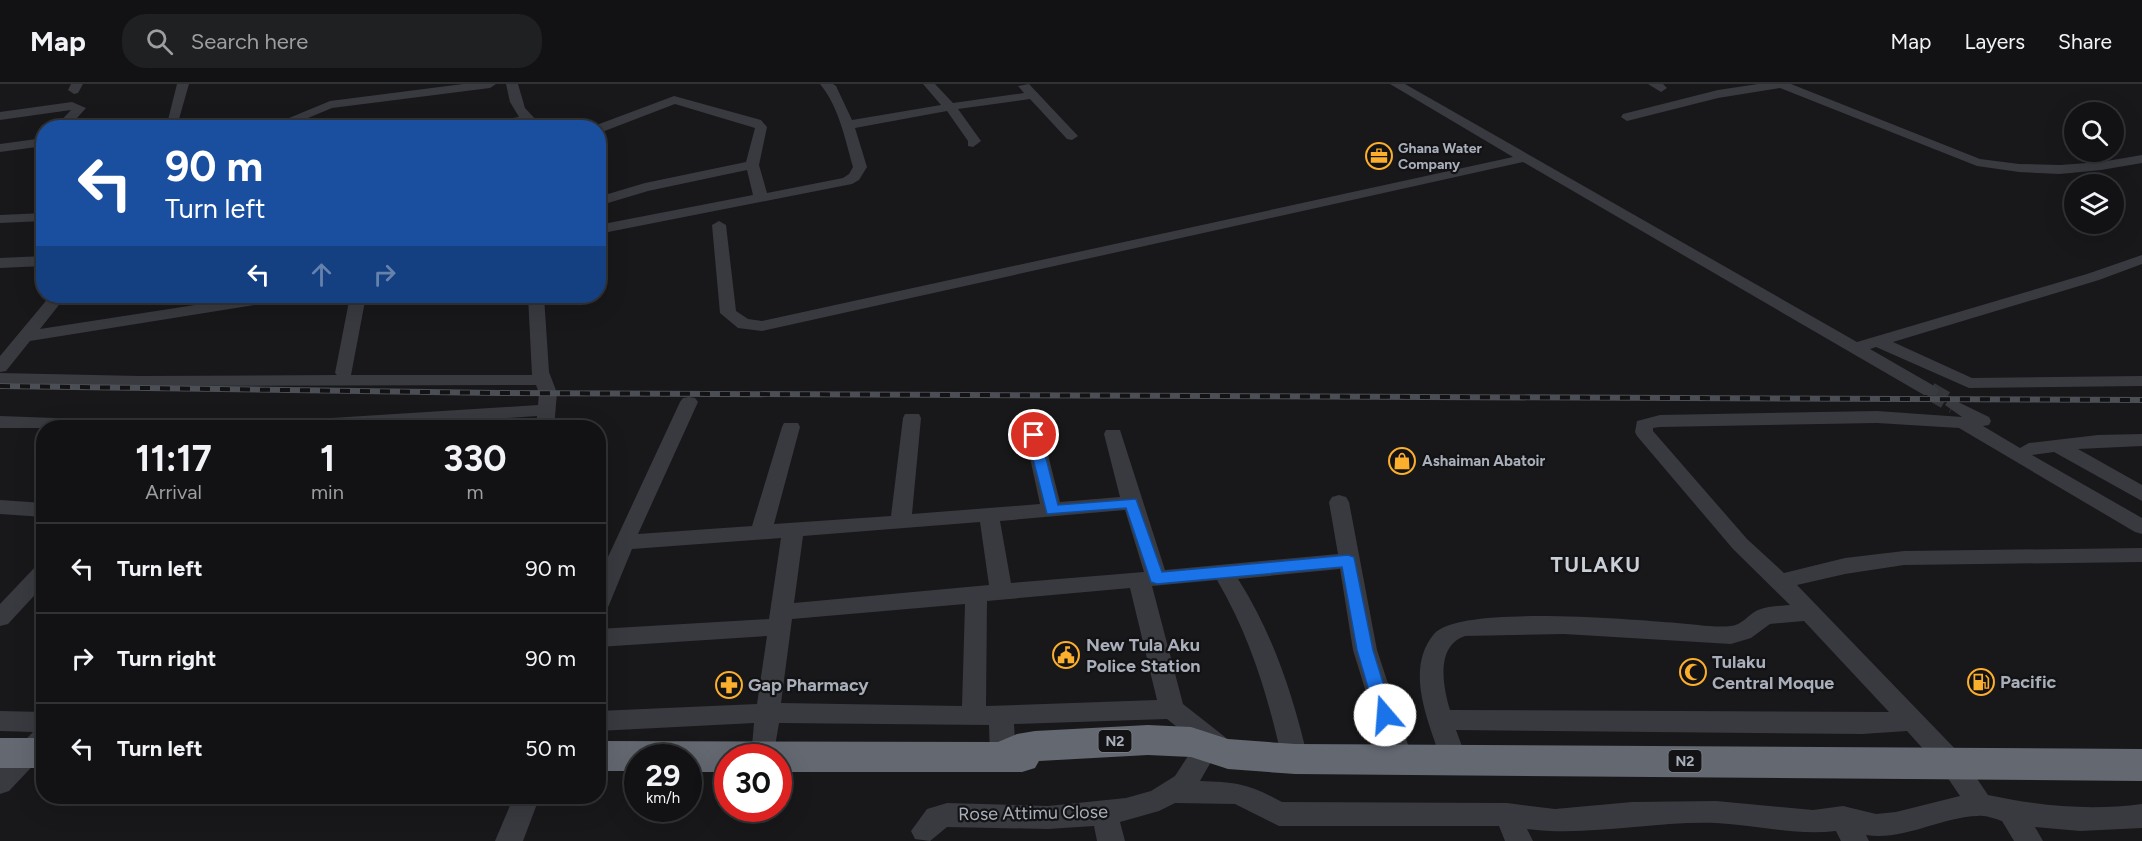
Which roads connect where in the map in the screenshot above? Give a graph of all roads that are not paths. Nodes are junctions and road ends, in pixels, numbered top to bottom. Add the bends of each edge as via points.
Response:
1 (183, 84) edge
2 (490, 84) edge
3 (512, 84) edge
4 (826, 84) edge
5 (929, 84) edge
6 (1022, 84) edge
7 (1396, 84) edge
8 (1781, 84) edge
9 (1033, 95) junction
10 (950, 107) junction
11 (0, 116) edge
12 (1627, 117) dead end
13 (68, 120) edge
14 (169, 120) edge
15 (292, 120) edge
16 (529, 120) edge
17 (848, 125) junction
18 (606, 126) edge
19 (1072, 136) dead end
20 (36, 143) edge
21 (973, 143) dead end
22 (0, 148) edge
23 (1525, 158) junction
24 (2142, 159) edge
25 (752, 165) junction
26 (761, 198) junction
27 (606, 199) edge
28 (36, 217) edge
29 (0, 219) edge
30 (719, 225) dead end
31 (606, 228) edge
32 (2140, 259) dead end
33 (36, 261) edge
34 (0, 263) edge
35 (52, 303) edge
36 (236, 303) edge
37 (357, 303) edge
38 (537, 303) edge
39 (23, 337) junction
40 (1877, 342) junction
41 (1855, 348) junction
42 (0, 369) edge
43 (173, 371) dead end
44 (344, 373) junction
45 (542, 376) junction
46 (2142, 381) edge
47 (1930, 391) tunnel mouth
48 (689, 402) dead end
49 (1954, 405) tunnel mouth
50 (912, 417) dead end
51 (546, 419) edge
52 (512, 420) edge
53 (0, 422) edge
54 (36, 423) edge
55 (791, 427) dead end
56 (1034, 435) dead end
57 (1113, 435) dead end
58 (2142, 440) edge
59 (2058, 446) junction
60 (2029, 449) junction
61 (2142, 495) edge
62 (1340, 502) dead end
63 (1131, 503) junction
64 (0, 507) edge
65 (36, 509) edge
66 (1052, 510) junction
67 (989, 515) junction
68 (2142, 515) edge
69 (901, 522) junction
70 (2142, 527) edge
71 (792, 530) junction
72 (761, 532) junction
73 (624, 542) junction
74 (2142, 555) edge
75 (1348, 561) junction
76 (1223, 572) junction
77 (606, 575) edge
78 (36, 576) edge
79 (1148, 579) junction
80 (1782, 583) junction
81 (1001, 592) junction
82 (11, 593) edge
83 (976, 596) junction
84 (1808, 612) junction
85 (0, 618) edge
86 (781, 620) junction
87 (606, 637) edge
88 (1172, 710) junction
89 (768, 712) junction
90 (1001, 716) junction
91 (974, 717) junction
92 (1442, 720) junction
93 (0, 721) edge
94 (606, 721) edge
95 (1914, 721) junction
96 (32, 744) edge
97 (764, 744) edge
98 (714, 755) edge
99 (792, 755) edge
100 (606, 756) edge
101 (1003, 757) junction
102 (1213, 757) junction
103 (1294, 759) junction
104 (1400, 760) junction
105 (1454, 760) junction
106 (1952, 763) junction
107 (2142, 765) edge
108 (0, 783) edge
109 (1176, 792) junction
110 (524, 804) edge
111 (1980, 804) junction
112 (2011, 812) junction
113 (1507, 814) junction
114 (1105, 815) junction
115 (2142, 816) edge
116 (1849, 830) edge
117 (922, 837) edge
118 (509, 841) edge
119 (1111, 841) edge
120 (1518, 841) edge
121 (2029, 841) edge

1 - 14 street
2 - 15 street via 330,105
3 - 16 street via 515,98
4 - 17 street
5 - 10 street
6 - 9 street
7 - 23 street
8 - 12 street via 1718,94
8 - 24 street via 1977,162 2005,168 2072,170
9 - 10 street
9 - 19 street
10 - 17 street
10 - 21 street
11 - 13 street via 80,108
17 - 26 street via 860,167 854,177
18 - 25 street via 665,102 682,101 757,123 761,127
20 - 22 street
23 - 30 street via 762,326 744,324 728,313
23 - 41 street
25 - 26 street
25 - 27 street via 645,186
26 - 31 street
28 - 29 street
32 - 40 street via 2093,277
33 - 34 street
35 - 39 street
36 - 39 street
37 - 44 street
38 - 45 street
39 - 42 street
40 - 41 street
40 - 46 street via 1969,383
41 - 47 street
42 - 45 street via 140,381
43 - 44 street
44 - 45 street
45 - 51 street via 548,393
48 - 73 street
49 - 60 street
50 - 69 street
51 - 52 street
53 - 54 street
55 - 72 street
56 - 66 street
57 - 63 street
58 - 59 street
59 - 60 street
59 - 61 street
60 - 68 street
62 - 75 street
63 - 66 street
63 - 79 street
64 - 65 street
66 - 67 street
67 - 69 street
67 - 81 street
69 - 71 street
70 - 80 street via 1963,423 1877,417 1644,425 1644,432 1740,544
71 - 72 street
71 - 86 street
72 - 73 street
73 - 77 street
74 - 80 street via 1904,558 1845,566
75 - 76 street
75 - 104 street via 1365,650
76 - 79 street
76 - 103 street via 1270,662 1283,702
78 - 82 street
79 - 81 street
79 - 88 street
80 - 84 street
81 - 83 street
82 - 85 street
83 - 86 street
83 - 91 street
84 - 92 street via 1765,616 1743,632 1731,635 1622,627 1461,628 1448,633 1432,662 1432,680
84 - 95 street
86 - 87 street
86 - 89 street
88 - 90 street
88 - 102 street
89 - 91 street
89 - 94 street
89 - 97 street
90 - 91 street
90 - 101 street
92 - 95 street via 1828,724
92 - 105 street
93 - 96 street
95 - 106 street
96 - 108 street
98 - 100 highway, N2
99 - 101 highway, N2
101 - 102 highway, N2
102 - 103 highway, N2
102 - 109 street, Rose Attimu Close
103 - 104 highway, N2
104 - 105 highway, N2
105 - 106 highway, N2
106 - 107 highway, N2
106 - 111 street
109 - 113 street via 1235,793 1278,814
109 - 114 street, Rose Attimu Close via 1147,805
110 - 118 street
111 - 112 street
111 - 116 street
112 - 115 street via 2070,821
112 - 121 street
113 - 116 street via 1555,821 1716,812 1813,822
113 - 120 street
114 - 117 street, Rose Attimu Close via 947,815 936,817
114 - 119 street

